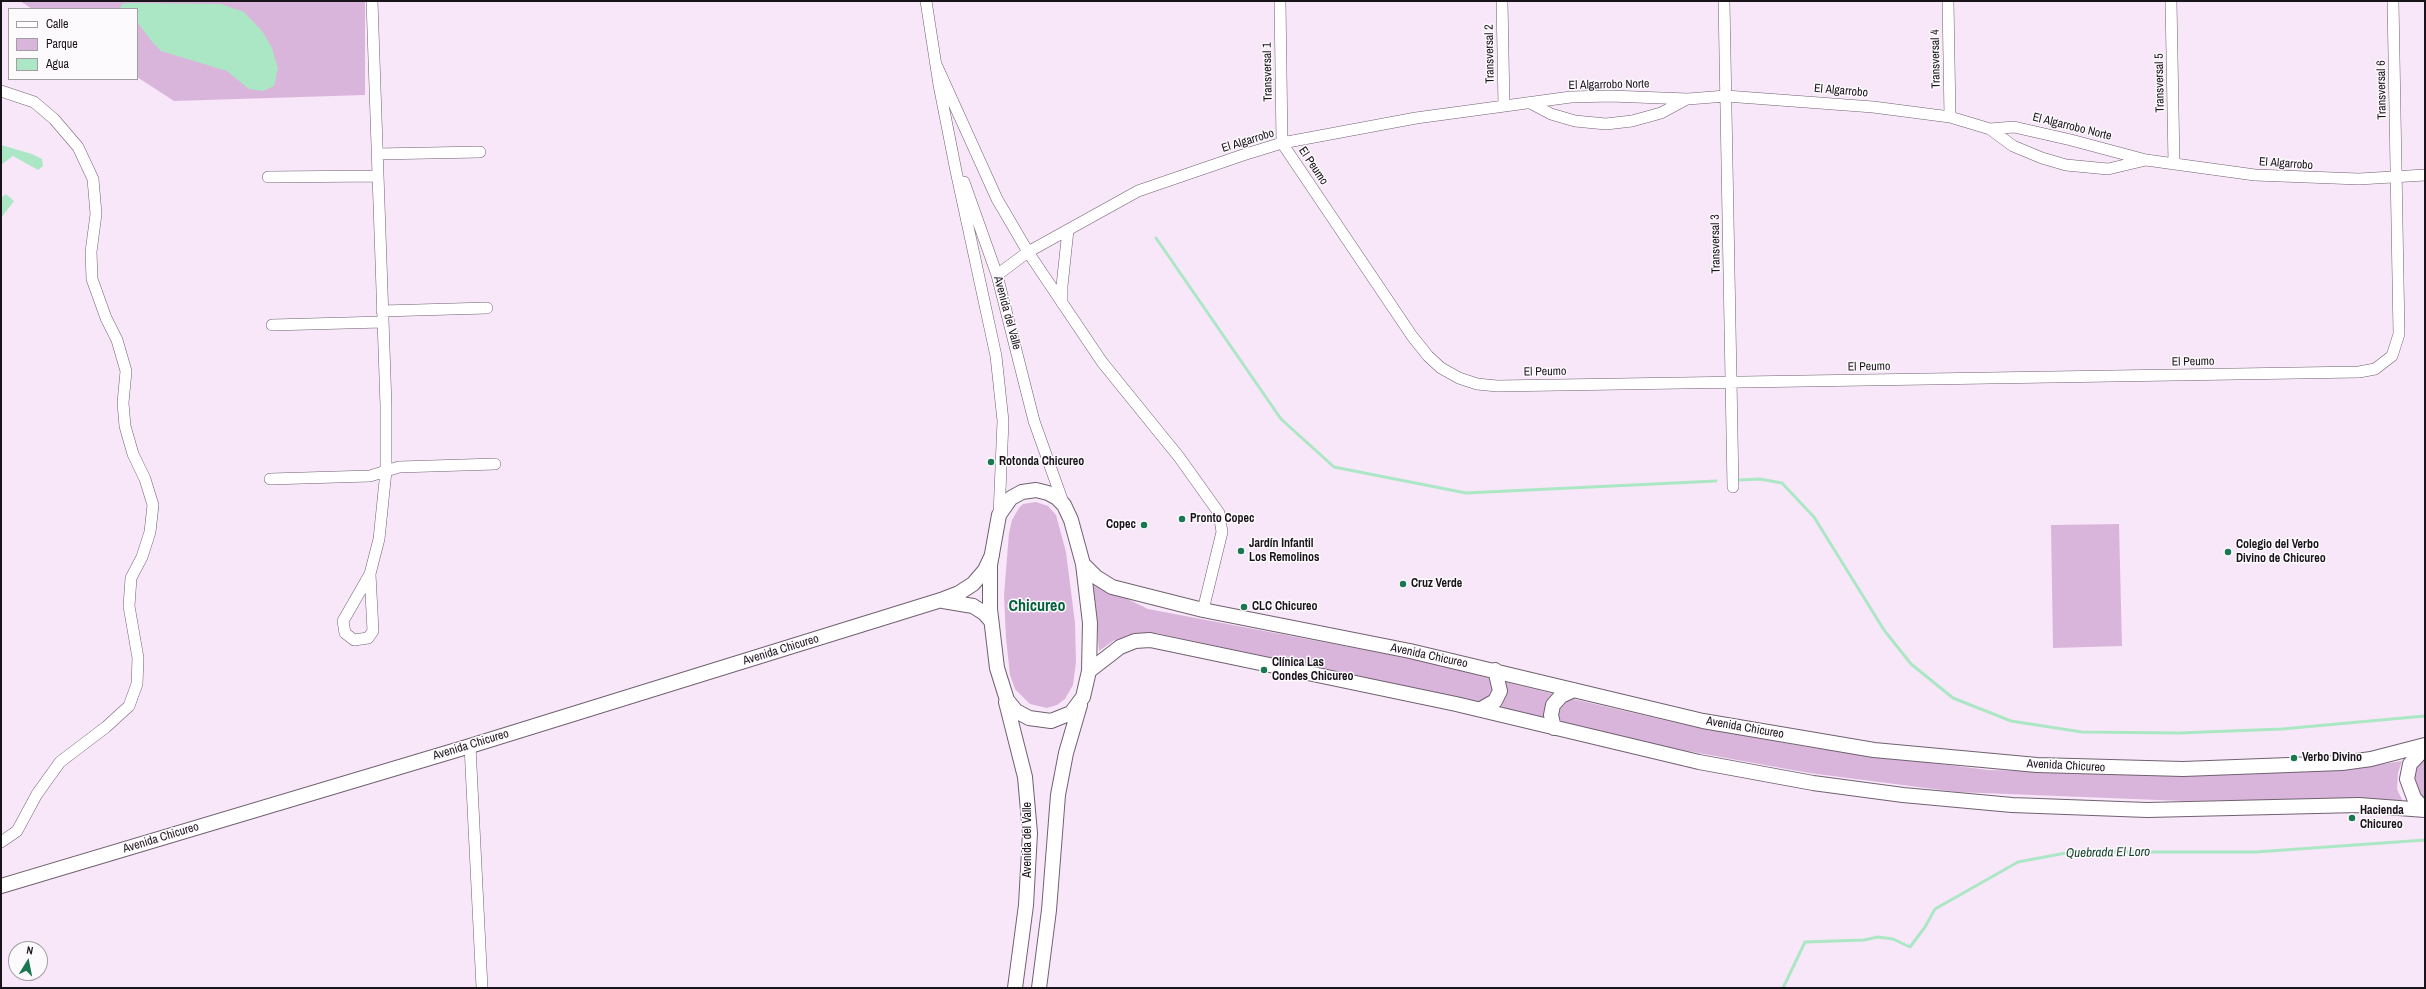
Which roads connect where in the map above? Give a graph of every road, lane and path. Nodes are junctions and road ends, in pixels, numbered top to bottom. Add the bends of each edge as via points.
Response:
1 (372, 1) edge
2 (926, 1) edge
3 (1280, 1) edge
4 (1502, 1) edge
5 (1724, 1) edge
6 (1948, 1) edge
7 (2171, 1) edge
8 (2394, 1) edge
9 (935, 62) junction
10 (1, 91) edge
11 (1726, 96) junction
12 (1688, 99) junction
13 (1532, 104) junction
14 (1504, 106) junction
15 (1950, 117) junction
16 (946, 122) junction
17 (1990, 129) junction
18 (1282, 143) junction
19 (480, 152) dead end
20 (377, 154) junction
21 (2146, 160) junction
22 (2174, 164) junction
23 (2425, 175) edge
24 (378, 176) junction
25 (268, 177) dead end
26 (2397, 178) junction
27 (1068, 230) junction
28 (1028, 252) junction
29 (997, 275) junction
30 (1062, 304) junction
31 (487, 308) dead end
32 (382, 311) junction
33 (383, 322) junction
34 (272, 325) dead end
35 (1732, 382) junction
36 (495, 464) dead end
37 (386, 471) junction
38 (270, 478) dead end
39 (1733, 487) dead end
40 (1064, 505) junction
41 (999, 515) junction
42 (992, 555) junction
43 (1083, 564) junction
44 (370, 574) junction
45 (941, 600) junction
46 (1203, 610) junction
47 (991, 621) junction
48 (1496, 670) junction
49 (1089, 671) junction
50 (1574, 690) junction
51 (1004, 694) junction
52 (1080, 703) junction
53 (1481, 709) junction
54 (1554, 728) junction
55 (470, 746) junction
56 (2425, 746) edge
57 (2425, 810) edge
58 (1, 842) edge
59 (1, 886) edge
60 (482, 988) edge
61 (1016, 988) edge
62 (1039, 988) edge

1 - 20 street
2 - 9 street, Avenida del Valle
3 - 18 street, Transversal 1
4 - 14 street, Transversal 2
5 - 11 street, Transversal 3
6 - 15 street, Transversal 4
7 - 22 street, Transversal 5
8 - 26 street, Transversal 6
9 - 16 street, Avenida del Valle
9 - 28 street via 997,200
10 - 58 street via 34,102 54,119 78,147 93,179 96,214 91,252 92,279 117,340 126,371 123,403 125,426 153,505 148,538 131,578 129,606 138,658 137,684 128,706 106,727 60,762 37,794 17,831
11 - 12 street, El Algarrobo
11 - 15 street, El Algarrobo via 1829,103
11 - 35 street, Transversal 3
12 - 13 street, El Algarrobo Norte via 1571,97
12 - 13 street via 1661,113 1632,121 1606,124 1575,121 1551,114
13 - 14 street, El Algarrobo
14 - 18 street, El Algarrobo via 1416,118
15 - 17 street, El Algarrobo
16 - 29 street, Avenida del Valle
16 - 41 street, Avenida del Valle via 999,377 1003,442
17 - 21 street, El Algarrobo Norte via 2014,127
17 - 21 street via 2013,146 2066,165 2108,169
18 - 27 street, El Algarrobo via 1138,192
18 - 35 street, El Peumo via 1412,336 1428,356 1450,374 1477,384 1497,386
19 - 20 street
20 - 24 street
21 - 22 street, El Algarrobo
22 - 26 street, El Algarrobo via 2283,177
23 - 26 street, El Algarrobo
24 - 25 street
24 - 32 street
26 - 35 street, El Peumo via 2399,334 2392,356 2375,369 2359,372
27 - 28 street, El Algarrobo
27 - 30 street
28 - 29 street, El Algarrobo
28 - 30 street
29 - 40 street, Avenida del Valle via 1034,421
30 - 46 street via 1102,362 1179,457 1219,513 1222,532
31 - 32 street
32 - 33 street
33 - 34 street
33 - 37 street
35 - 39 street, Transversal 3
36 - 37 street via 399,467
37 - 38 street via 370,476
37 - 44 street via 381,525
40 - 41 main road via 1048,493 1029,491 1010,498
40 - 43 main road, Avenida del Valle via 1076,534
41 - 42 main road
42 - 45 main road, Avenida Chicureo via 973,584
42 - 47 main road, Avenida del Valle
43 - 46 main road, Avenida Chicureo via 1112,587
43 - 49 main road, Avenida del Valle via 1090,623
44 - 44 street via 343,621 345,634 354,640 368,638 373,631
45 - 47 main road, Avenida Chicureo via 981,610
45 - 55 main road, Avenida Chicureo
46 - 48 main road, Avenida Chicureo
47 - 51 main road, Avenida del Valle via 997,668
48 - 50 main road, Avenida Chicureo
48 - 53 main road via 1500,691 1495,701
49 - 52 main road, Avenida del Valle
49 - 53 main road via 1120,647 1135,641 1150,640
50 - 54 main road via 1560,696 1553,705 1551,716
50 - 56 main road, Avenida Chicureo via 1703,721 1821,742 1889,752 2037,765 2183,769 2292,766 2356,761
51 - 52 main road via 1016,711 1029,718 1043,721 1066,716
51 - 61 main road, Avenida del Valle via 1025,777 1030,833 1026,905
52 - 62 main road, Avenida del Valle via 1058,795 1049,910
53 - 54 main road
54 - 57 main road via 1656,753 1777,777 1950,800 2147,810 2359,805
55 - 59 main road, Avenida Chicureo
55 - 60 street
56 - 57 main road via 2410,764 2407,779 2414,798

